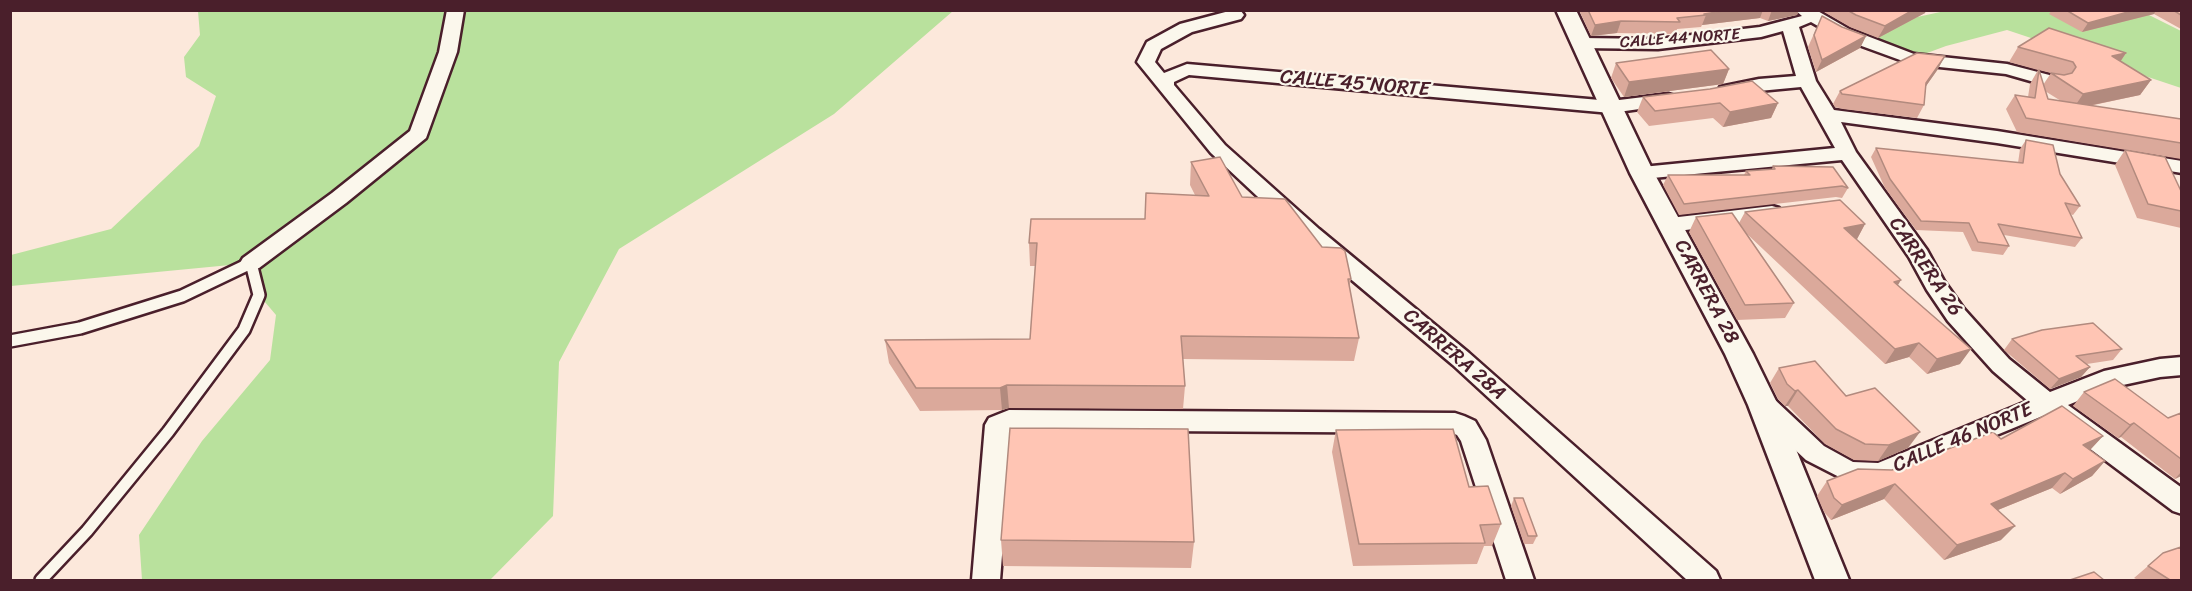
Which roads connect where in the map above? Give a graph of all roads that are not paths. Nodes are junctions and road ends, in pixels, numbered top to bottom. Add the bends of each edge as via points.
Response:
1 (456, 10) edge
2 (1566, 10) edge
3 (1808, 14) edge
4 (1235, 15) dead end
5 (1790, 25) junction
6 (1581, 43) junction
7 (1807, 81) junction
8 (2055, 82) edge
9 (1165, 86) junction
10 (1714, 93) edge
11 (1682, 98) edge
12 (1611, 107) junction
13 (1828, 115) junction
14 (1847, 153) junction
15 (2172, 170) edge
16 (1642, 173) junction
17 (1788, 211) edge
18 (1670, 225) junction
19 (251, 263) junction
20 (10, 341) edge
21 (2181, 366) edge
22 (2047, 403) junction
23 (1763, 405) junction
24 (2181, 502) edge
25 (41, 580) edge
26 (986, 580) edge
27 (1520, 580) edge
28 (1707, 580) edge
29 (1832, 580) edge

1 - 19 street via 448,51 419,134
2 - 6 street, CARRERA 28
3 - 5 street, CALLE 44 NORTE
3 - 8 street via 1870,45 1911,58 2007,69
4 - 9 street via 1186,27 1153,46 1146,62
5 - 6 street, CALLE 44 NORTE via 1729,38 1658,44
5 - 7 street, CARRERA 26
6 - 12 street, CARRERA 28
7 - 10 street
7 - 13 street, CARRERA 26
9 - 12 street, CALLE 45 NORTE via 1165,79 1187,69
9 - 28 street, CARRERA 28A via 1218,149 1311,234 1461,359
11 - 12 street
12 - 16 street, CARRERA 28
13 - 14 street, CARRERA 26
13 - 15 street via 1997,137
14 - 16 street
14 - 22 street, CARRERA 26 via 1956,315 2001,365
16 - 18 street, CARRERA 28
17 - 18 street
18 - 23 street, CARRERA 28
19 - 20 lane via 182,296 80,328
19 - 25 lane via 259,296 244,330 153,450
21 - 22 street, CALLE 46 NORTE via 2104,380
22 - 23 street, CALLE 46 NORTE via 1880,473 1849,472 1815,453
22 - 24 street, CARRERA 26
23 - 29 street, CARRERA 28
26 - 27 street via 998,425 1010,420 1455,423 1466,428 1473,440

